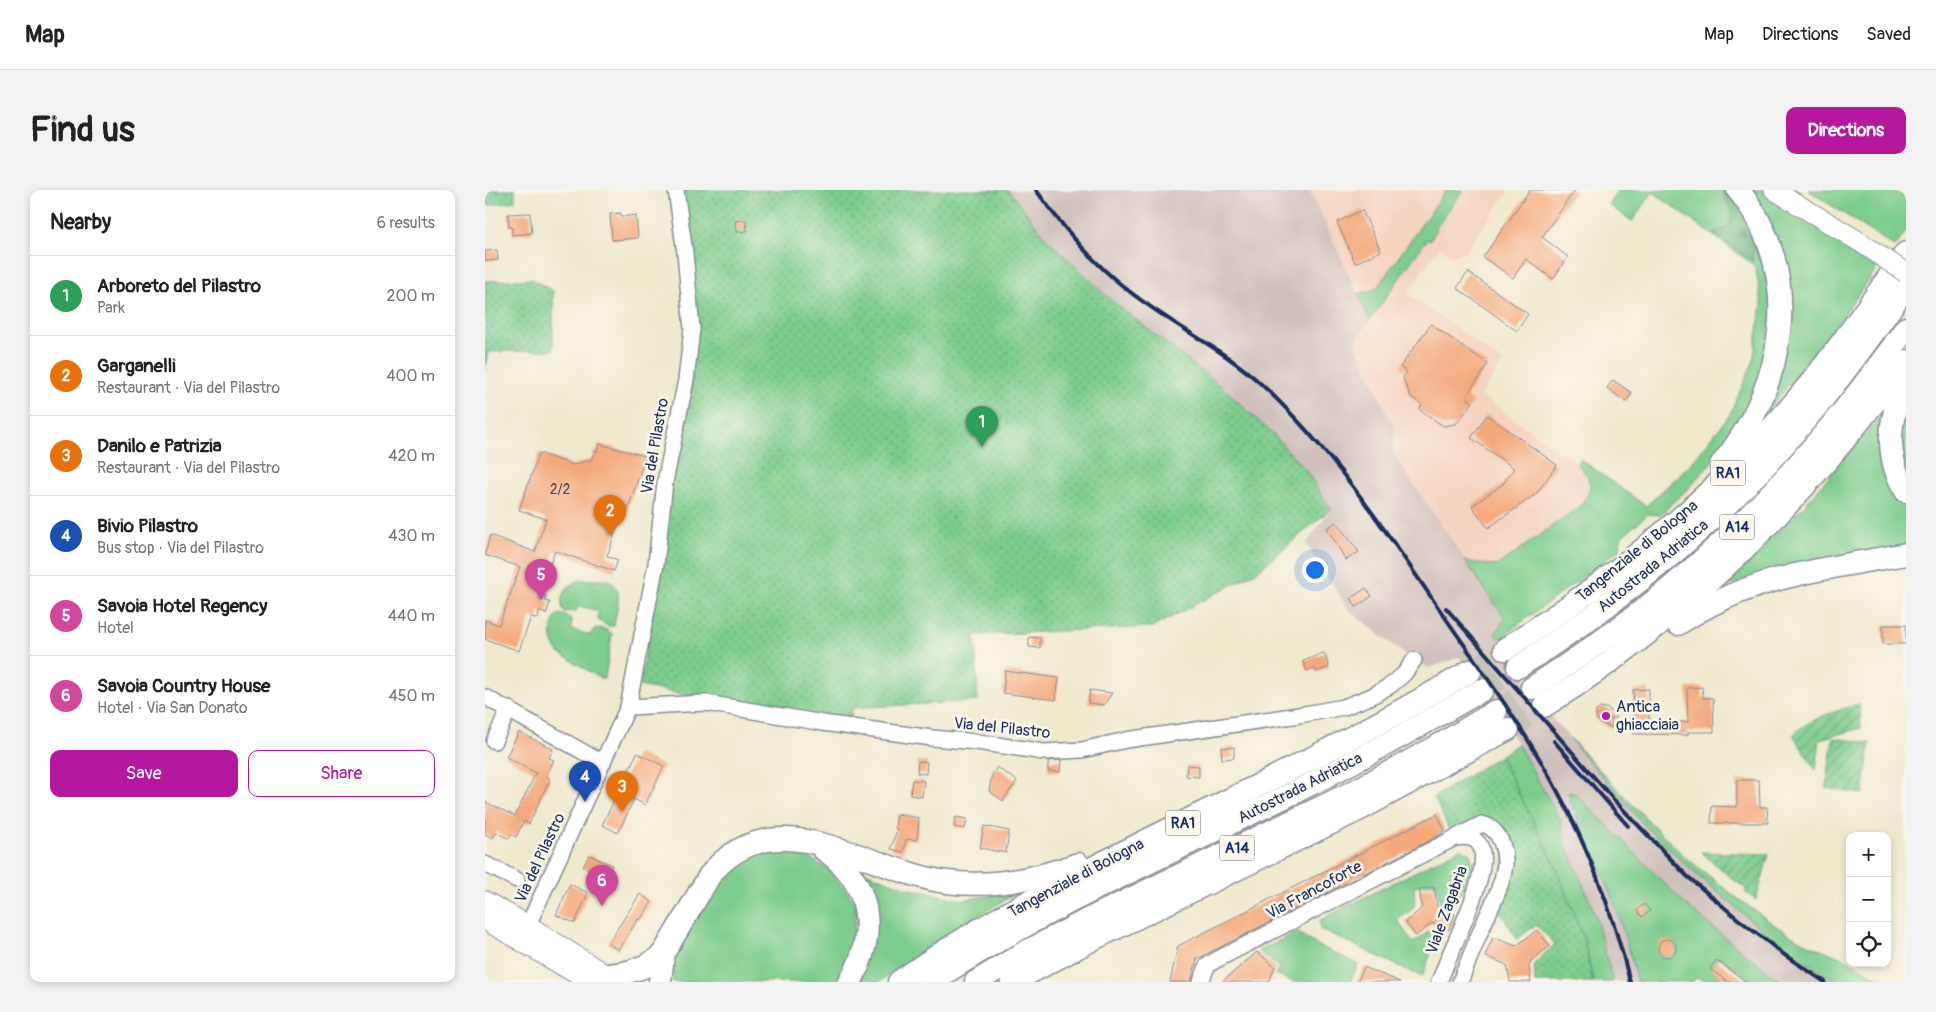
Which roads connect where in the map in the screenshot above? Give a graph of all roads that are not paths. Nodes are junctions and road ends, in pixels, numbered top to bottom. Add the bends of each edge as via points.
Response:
1 (676, 190) edge
2 (1738, 190) edge
3 (1774, 190) edge
4 (1796, 190) edge
5 (1860, 242) junction
6 (1906, 253) edge
7 (1906, 273) edge
8 (1906, 286) edge
9 (1906, 328) edge
10 (1906, 361) edge
11 (1906, 383) edge
12 (1906, 490) edge
13 (1906, 554) edge
14 (1602, 581) junction
15 (1512, 658) joint
16 (1414, 660) dead end
17 (1470, 671) tunnel mouth
18 (1482, 690) tunnel mouth
19 (485, 697) edge
20 (1543, 698) junction
21 (628, 708) junction
22 (509, 709) junction
23 (494, 741) dead end
24 (603, 763) junction
25 (1175, 827) junction
26 (1454, 838) junction
27 (816, 844) junction
28 (485, 864) edge
29 (517, 880) dead end
30 (485, 901) edge
31 (485, 920) edge
32 (525, 932) junction
33 (658, 970) edge
34 (605, 980) edge
35 (637, 982) edge
36 (850, 982) edge
37 (899, 982) edge
38 (931, 982) edge
39 (977, 982) edge
40 (1012, 982) edge
41 (1201, 982) edge
42 (1439, 982) edge
43 (1460, 982) edge

1 - 21 street, Via del Pilastro via 685,253 691,337 665,482 656,564
2 - 14 highway via 1768,237 1781,288 1781,322 1768,383 1749,424 1723,462 1697,492
3 - 5 main road
4 - 5 main road
5 - 7 main road, bridge
6 - 14 highway, Tangenziale di Bologna / RA1 via 1853,328 1766,434 1680,518
8 - 15 highway, Autostrada Adriatica / A14 via 1813,412 1697,533 1613,600
9 - 20 highway, Autostrada Adriatica / A14 via 1831,427 1747,518 1681,579 1586,652
10 - 20 highway via 1809,481 1731,562 1604,666
11 - 12 highway via 1893,415 1891,446 1893,462
13 - 20 highway via 1796,574 1731,595 1701,609 1603,673
14 - 15 highway, Tangenziale di Bologna / RA1
16 - 21 street, Via del Pilastro via 1391,685 1344,707 1126,740 1082,750 1044,752 706,704
17 - 25 highway, Tangenziale di Bologna / RA1 via 1336,746
18 - 38 highway, Autostrada Adriatica / A14 via 1343,767 1067,903
19 - 22 street
21 - 24 street, Via del Pilastro
22 - 23 street
22 - 24 street
24 - 32 street, Via del Pilastro
25 - 27 highway via 1063,869 1018,881 985,884 927,878
25 - 37 highway, Tangenziale di Bologna / RA1 via 1072,878
26 - 41 street, Via Francoforte via 1216,960 1207,966
26 - 42 street, Viale Zagabria via 1464,836 1478,843 1483,858 1482,872
26 - 43 street via 1481,824 1490,826 1502,844 1505,865 1496,897
27 - 33 highway via 769,839 751,843 727,856 710,875
27 - 36 highway via 845,867 854,879 865,907 868,922 866,939
28 - 29 street
30 - 32 main road
31 - 32 main road
32 - 34 main road
33 - 34 highway via 632,972
33 - 35 highway
39 - 40 highway, Autostrada Adriatica / A14 via 1087,920 1355,791 1445,742 1502,720 1362,808

